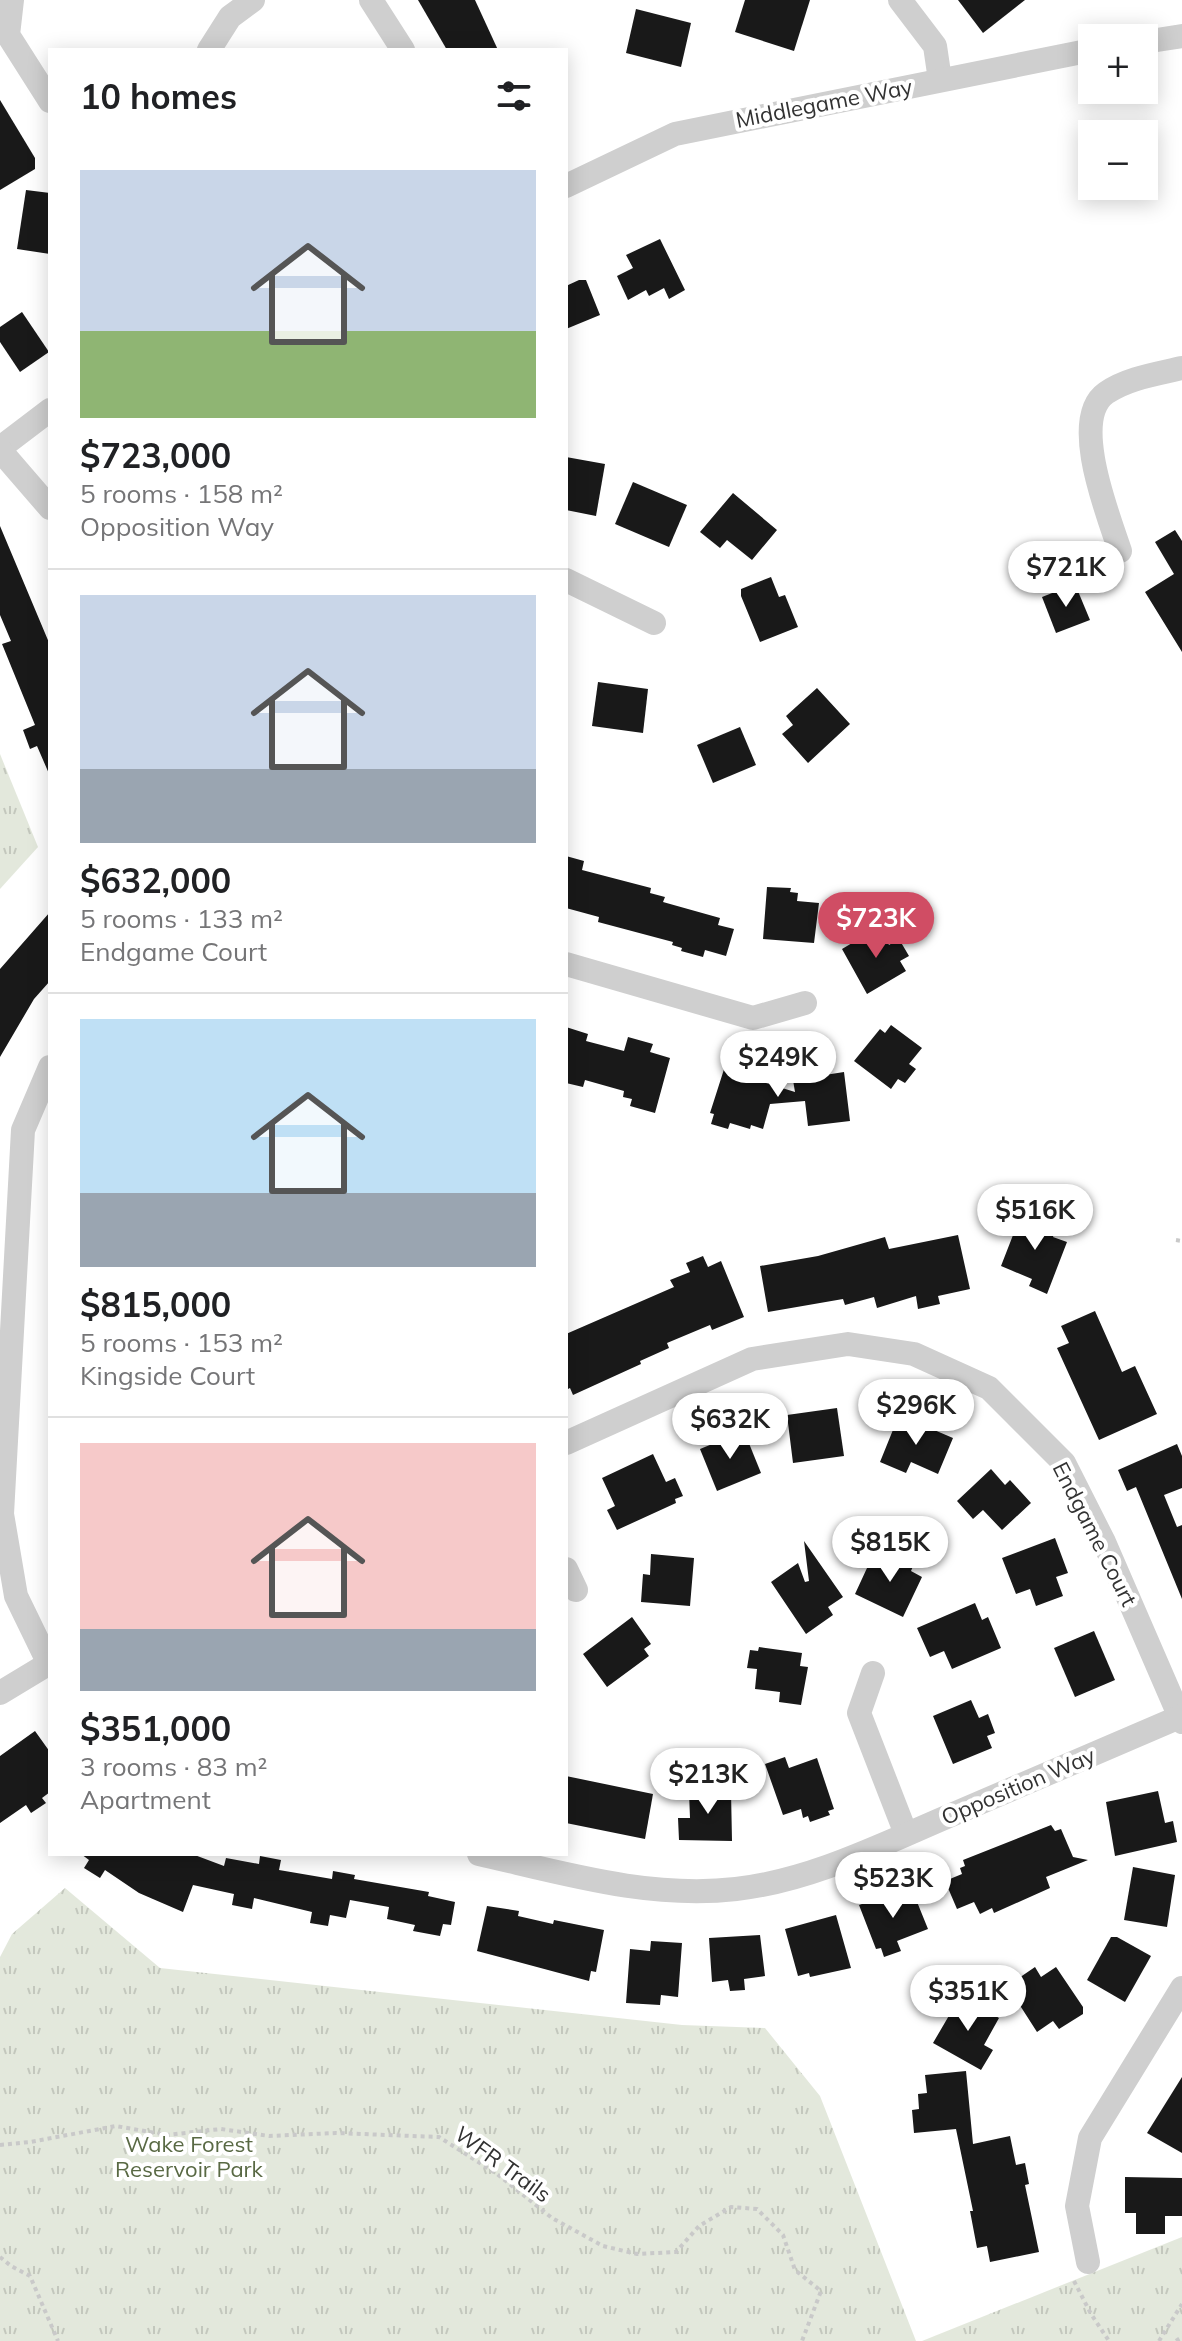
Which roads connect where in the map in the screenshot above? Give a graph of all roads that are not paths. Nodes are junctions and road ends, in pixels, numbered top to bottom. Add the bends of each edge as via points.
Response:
1 (12, 0) edge
2 (253, 0) edge
3 (371, 0) edge
4 (900, 0) edge
5 (1182, 36) edge
6 (1158, 40) edge
7 (210, 48) edge
8 (402, 48) edge
9 (1078, 53) edge
10 (940, 80) junction
11 (48, 98) edge
12 (568, 185) edge
13 (1182, 368) edge
14 (48, 412) edge
15 (0, 449) edge
16 (48, 506) edge
17 (1120, 551) dead end
18 (568, 581) edge
19 (654, 623) dead end
20 (568, 965) edge
21 (805, 1003) dead end
22 (48, 1072) edge
23 (568, 1442) edge
24 (48, 1663) edge
25 (48, 1666) edge
26 (873, 1673) dead end
27 (0, 1693) edge
28 (1181, 1718) edge
29 (906, 1834) junction
30 (488, 1856) edge
31 (1182, 1988) edge
32 (1079, 2267) road end

1 - 11 street via 8,35
2 - 7 street via 230,17
3 - 8 street
4 - 10 street via 935,46
5 - 6 street
9 - 10 street, Middlegame Way
10 - 12 street, Middlegame Way via 675,134
13 - 17 street via 1133,380 1103,395 1091,418 1094,470
14 - 15 street
15 - 16 street
18 - 19 street
20 - 21 street via 753,1018
22 - 24 street via 23,1130 2,1514 16,1596
23 - 28 street, Endgame Court via 752,1359 848,1344 914,1354 989,1388 1064,1463
25 - 27 street
26 - 29 street via 859,1713
28 - 29 street, Opposition Way
29 - 30 street, Opposition Way via 790,1880 735,1889 674,1891 605,1883
31 - 32 street via 1090,2138 1077,2206

